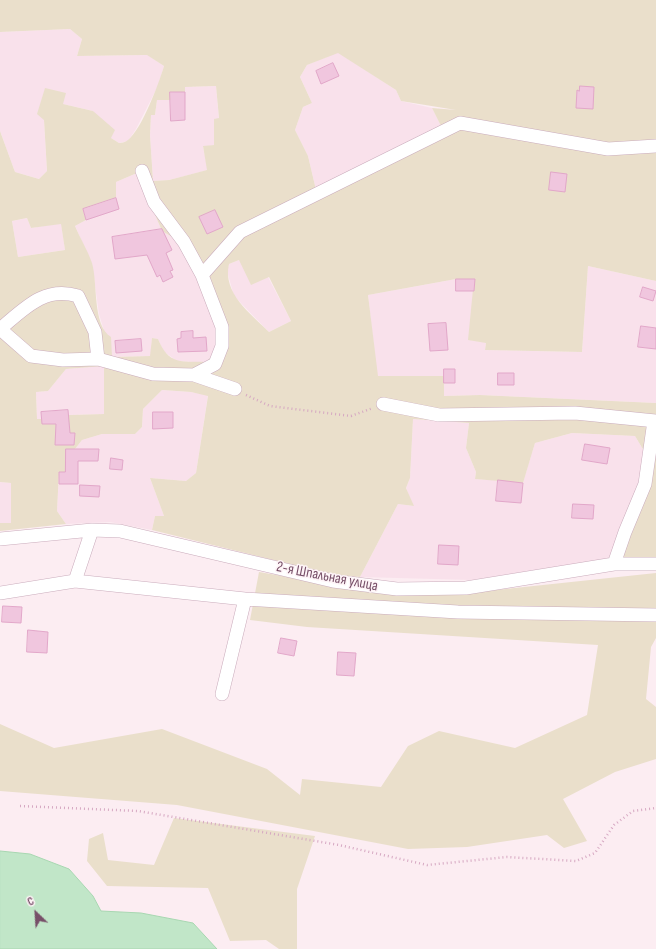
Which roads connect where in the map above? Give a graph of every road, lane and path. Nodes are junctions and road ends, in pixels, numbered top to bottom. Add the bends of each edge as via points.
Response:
1 (656, 146) edge
2 (142, 171) dead end
3 (202, 275) junction
4 (0, 329) edge
5 (98, 359) junction
6 (194, 375) junction
7 (235, 389) joint
8 (383, 404) joint
9 (655, 421) edge
10 (92, 530) junction
11 (0, 539) edge
12 (614, 564) junction
13 (656, 564) edge
14 (75, 581) junction
15 (0, 593) edge
16 (246, 598) junction
17 (656, 615) edge
18 (222, 694) dead end
19 (20, 806) dead end
20 (656, 808) edge

1 - 3 street via 608,149 460,123 240,232
2 - 3 street via 154,202 184,242
3 - 6 street via 222,327 222,346 215,364
4 - 5 street via 31,356 63,360
4 - 5 street via 34,300 64,292 78,296 95,332
5 - 6 street via 152,374
6 - 7 street
7 - 8 path via 270,406 351,416
8 - 9 street via 439,414 575,413
9 - 12 street via 645,484
10 - 11 street, 2-я Шпальная улица
10 - 12 street, 2-я Шпальная улица via 120,531 333,581 397,589 466,588
10 - 14 street
12 - 13 street, 2-я Шпальная улица
14 - 15 street
14 - 16 street
16 - 17 street via 458,612
16 - 18 street
19 - 20 path via 138,811 339,845 427,865 507,857 576,861 595,853 614,825 634,811

